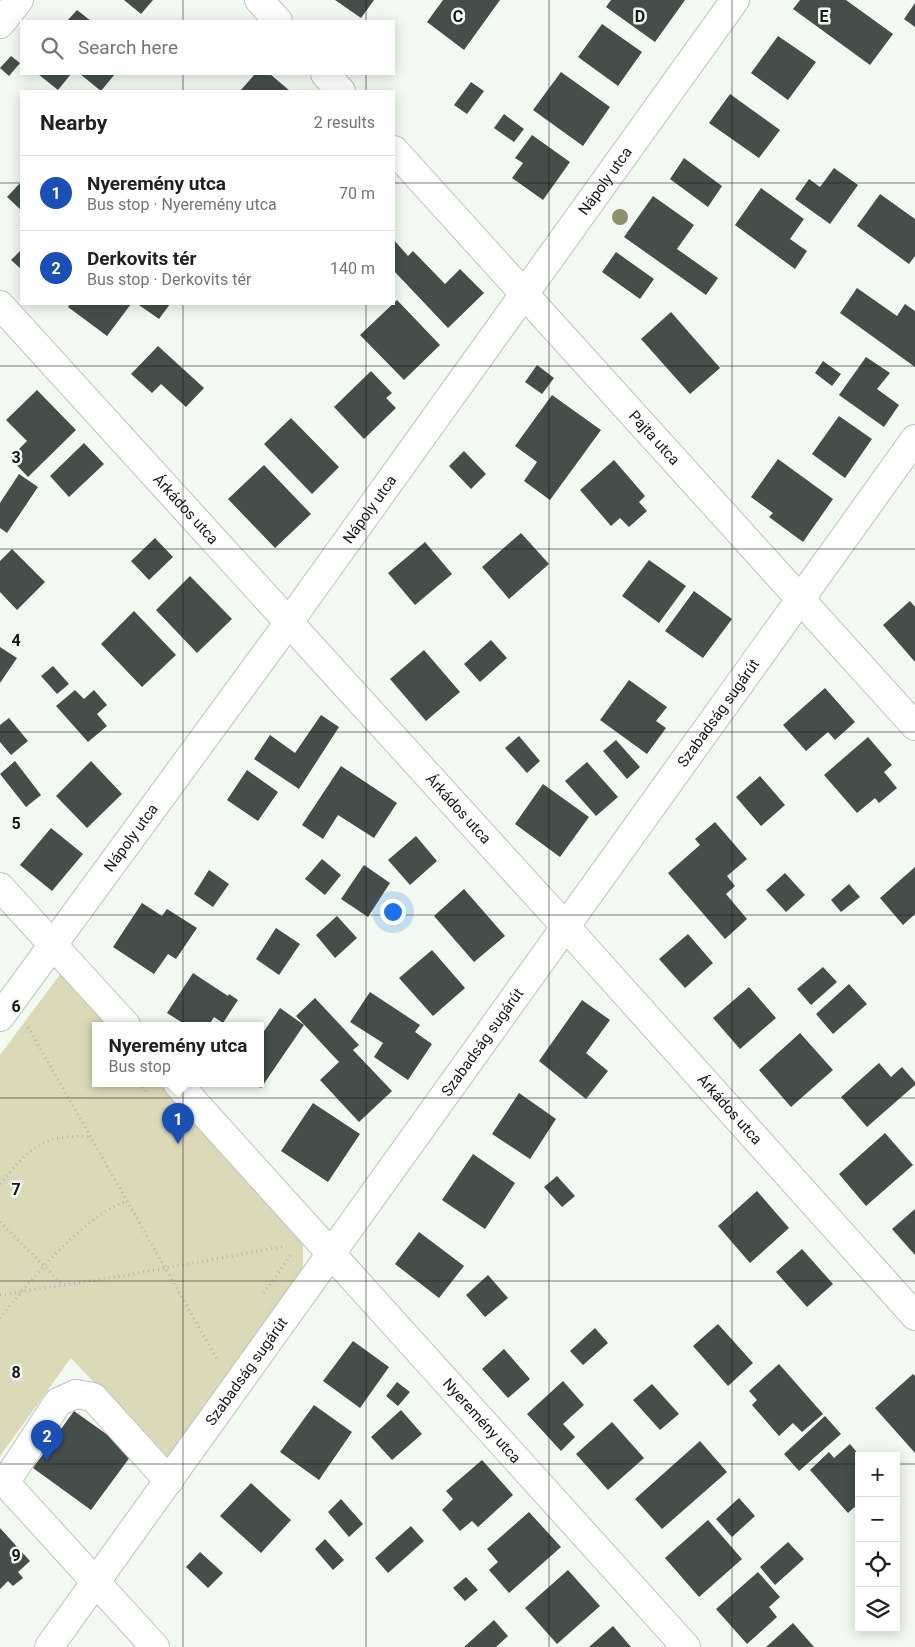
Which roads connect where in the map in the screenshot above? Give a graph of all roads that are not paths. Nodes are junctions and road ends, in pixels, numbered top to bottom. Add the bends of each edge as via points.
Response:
1 (19, 0) edge
2 (259, 0) edge
3 (735, 0) edge
4 (277, 20) edge
5 (0, 24) edge
6 (326, 75) edge
7 (340, 90) edge
8 (395, 151) edge
9 (522, 294) junction
10 (0, 304) edge
11 (915, 439) edge
12 (801, 599) junction
13 (289, 622) junction
14 (915, 726) edge
15 (0, 887) edge
16 (566, 927) junction
17 (52, 944) junction
18 (6, 1008) edge
19 (123, 1022) edge
20 (181, 1087) edge
21 (332, 1255) junction
22 (915, 1316) edge
23 (2, 1480) edge
24 (169, 1481) junction
25 (97, 1582) junction
26 (50, 1647) edge
27 (155, 1647) edge
28 (686, 1647) edge

1 - 5 street
2 - 4 street
3 - 9 street, Nápoly utca
6 - 7 street
8 - 9 street, Pajta utca
9 - 12 street, Pajta utca
9 - 13 street, Nápoly utca
10 - 13 street, Árkádos utca
11 - 12 street, Szabadság sugárút
12 - 14 street, Pajta utca
12 - 16 street, Szabadság sugárút
13 - 16 street, Árkádos utca
13 - 17 street, Nápoly utca
15 - 17 street
16 - 21 street, Szabadság sugárút
16 - 22 street, Árkádos utca
17 - 18 street, Nápoly utca
17 - 19 street
20 - 21 street, Nyeremény utca
21 - 24 street, Szabadság sugárút
21 - 28 street, Nyeremény utca
23 - 24 street via 58,1402 76,1394 93,1397
23 - 25 street
24 - 25 street, Szabadság sugárút
25 - 26 street, Szabadság sugárút
25 - 27 street

